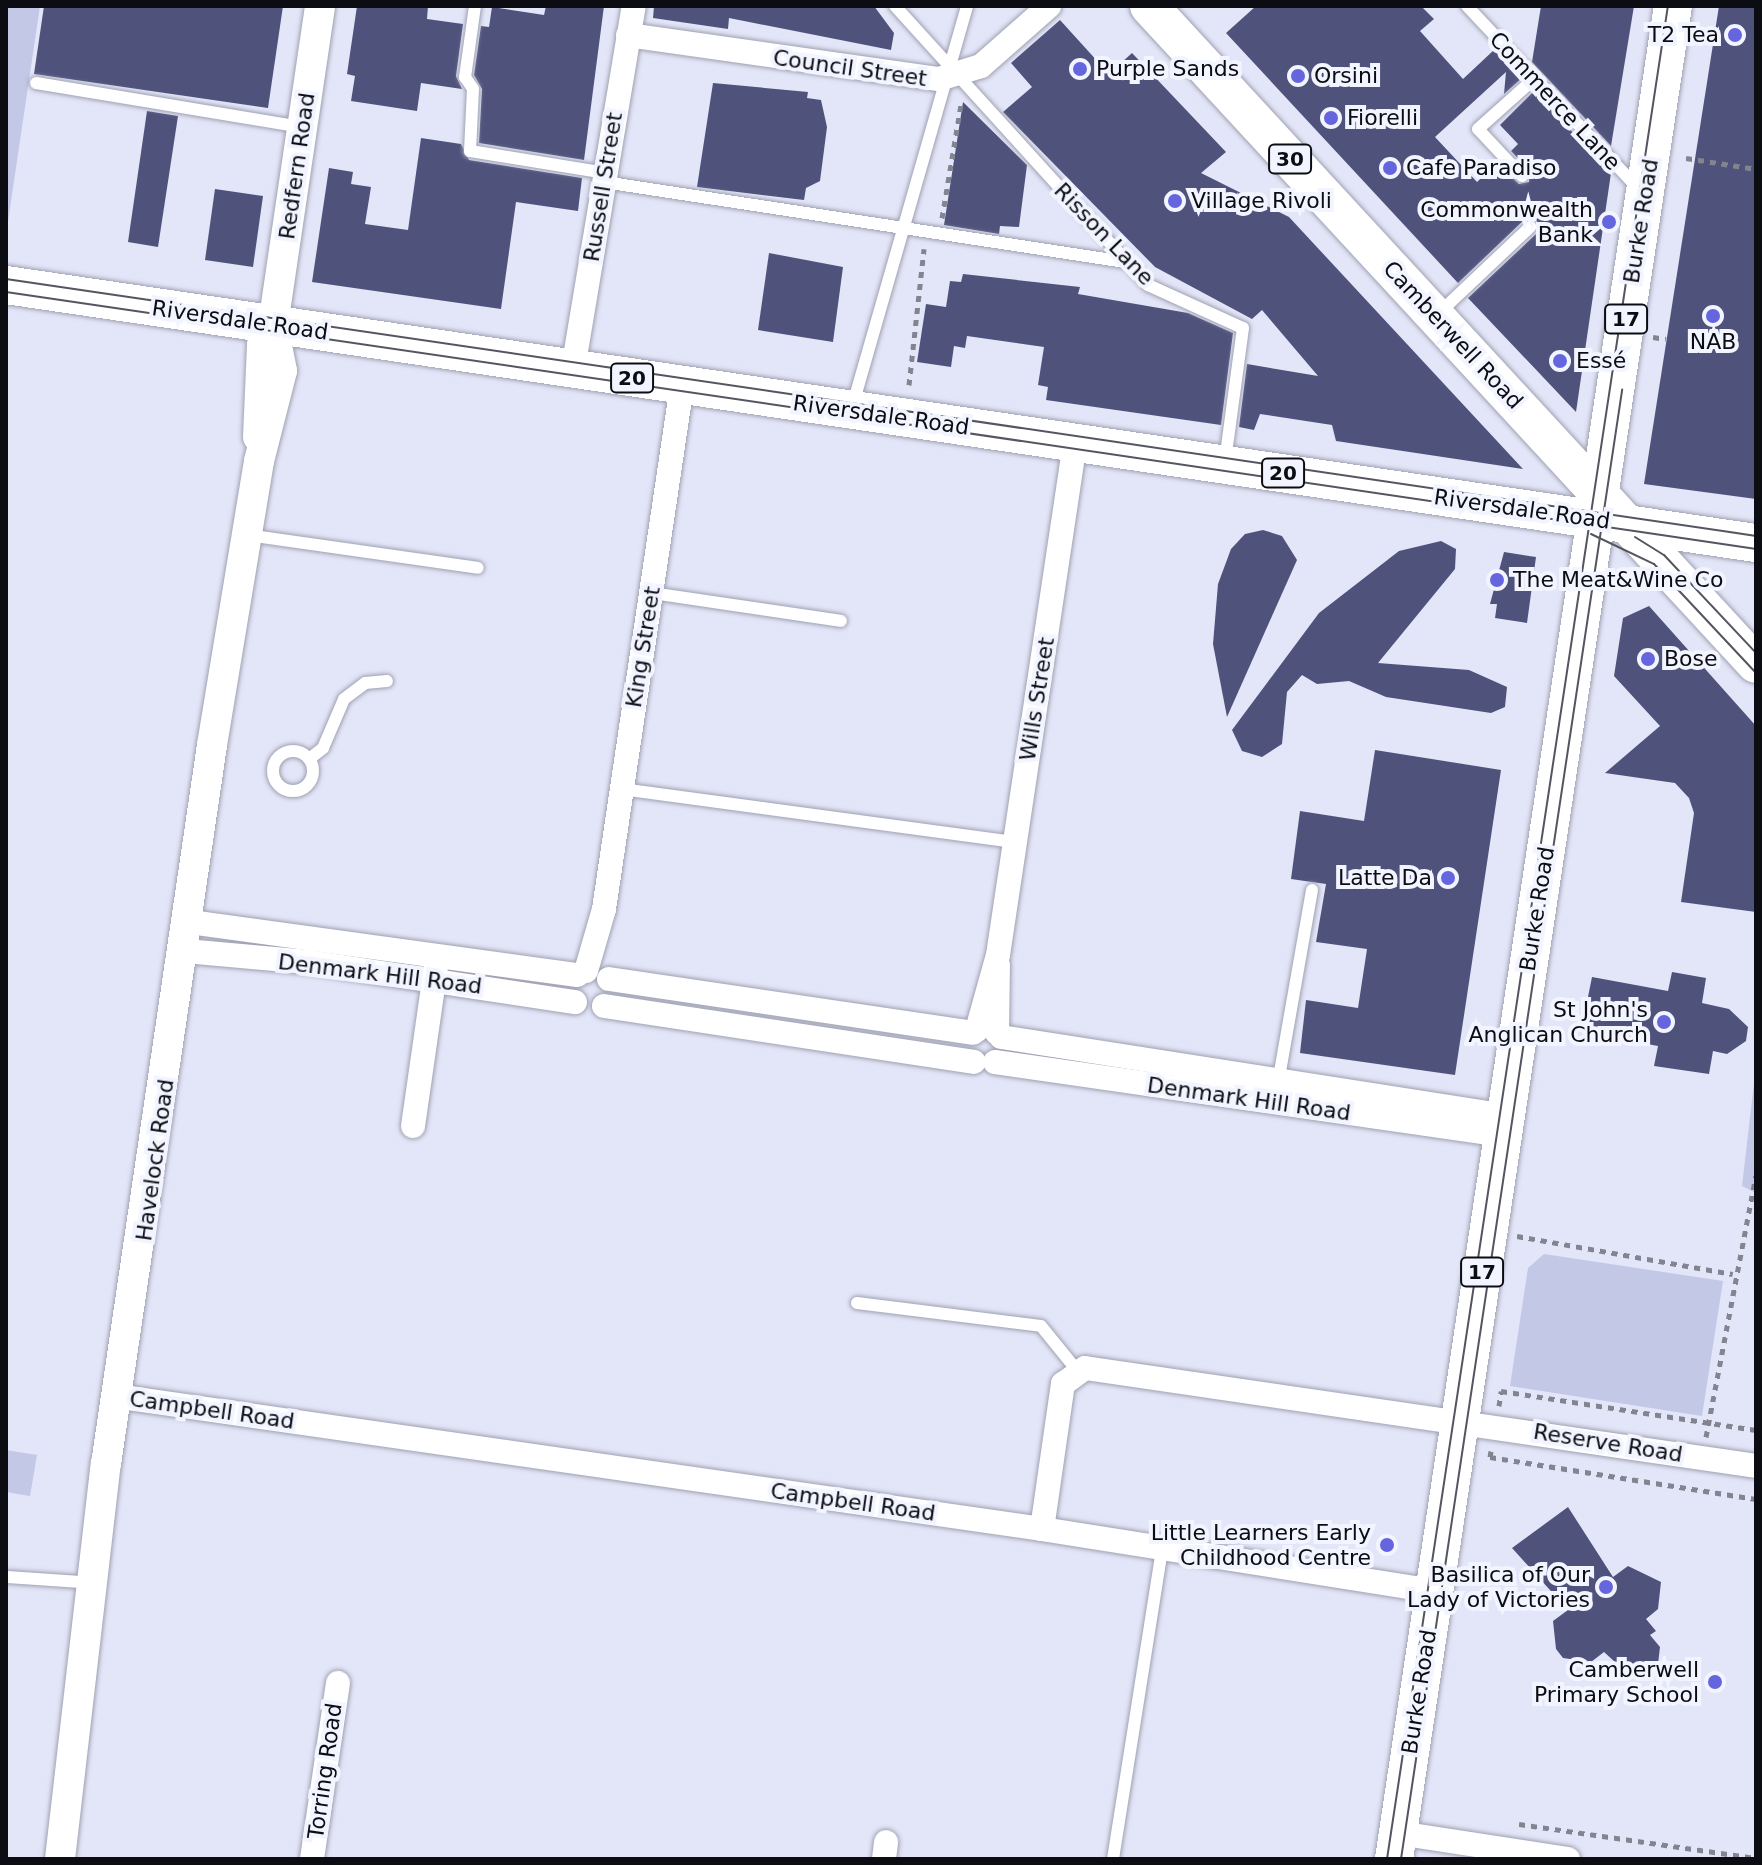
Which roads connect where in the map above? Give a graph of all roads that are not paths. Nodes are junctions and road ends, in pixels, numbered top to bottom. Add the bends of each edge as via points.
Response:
1 (320, 6) edge
2 (475, 6) edge
3 (634, 6) edge
4 (895, 6) edge
5 (967, 6) edge
6 (1049, 6) edge
7 (1149, 6) edge
8 (1467, 6) edge
9 (1673, 6) edge
10 (628, 35) junction
11 (956, 77) junction
12 (1534, 79) junction
13 (36, 83) dead end
14 (302, 127) junction
15 (1522, 176) dead end
16 (605, 177) junction
17 (1645, 196) junction
18 (1530, 227) dead end
19 (903, 229) junction
20 (1125, 262) junction
21 (6, 285) edge
22 (1435, 316) junction
23 (273, 325) junction
24 (573, 369) junction
25 (682, 385) junction
26 (851, 411) junction
27 (1075, 443) junction
28 (1225, 465) junction
29 (1609, 513) junction
30 (247, 535) junction
31 (1756, 543) edge
32 (478, 568) dead end
33 (652, 593) junction
34 (841, 621) dead end
35 (1756, 664) edge
36 (387, 681) dead end
37 (309, 759) dead end
38 (622, 789) junction
39 (1015, 842) junction
40 (1312, 890) dead end
41 (190, 922) junction
42 (185, 951) junction
43 (436, 970) junction
44 (594, 975) junction
45 (575, 1002) junction
46 (604, 1006) junction
47 (987, 1033) junction
48 (984, 1062) junction
49 (1276, 1093) junction
50 (1504, 1125) junction
51 (413, 1126) dead end
52 (857, 1303) dead end
53 (1076, 1369) junction
54 (115, 1396) junction
55 (1478, 1422) junction
56 (1756, 1466) edge
57 (1042, 1529) junction
58 (1162, 1548) junction
59 (6, 1577) edge
60 (96, 1583) junction
61 (1435, 1591) junction
62 (338, 1683) dead end
63 (1396, 1846) edge
64 (60, 1859) edge
65 (312, 1859) edge
66 (1113, 1859) edge
67 (1568, 1859) edge

1 - 14 street, Redfern Road
2 - 16 lane via 465,77 473,89 470,151
3 - 10 street, Russell Street
4 - 11 lane, Risson Lane
5 - 11 lane
6 - 11 street, Council Street via 992,57
7 - 22 main road, Camberwell Road / 30
8 - 12 lane, Commerce Lane
9 - 17 main road, Burke Road / 17
10 - 11 street, Council Street
10 - 16 street, Russell Street
11 - 19 lane
11 - 20 lane, Risson Lane
12 - 15 lane via 1478,129
12 - 17 lane, Commerce Lane
13 - 14 lane
14 - 23 street, Redfern Road
16 - 19 lane
16 - 24 street, Russell Street
17 - 29 main road, Burke Road / 17
18 - 22 lane
19 - 20 lane
19 - 26 lane
20 - 28 lane, Risson Lane via 1148,285 1243,328
21 - 23 main road, Riversdale Road / 20
22 - 29 main road, Camberwell Road / 30
23 - 24 main road, Riversdale Road / 20
23 - 30 street, Havelock Road via 258,376 259,461
24 - 25 main road, Riversdale Road / 20
25 - 26 main road, Riversdale Road / 20
25 - 33 street, King Street
26 - 27 main road, Riversdale Road / 20
27 - 28 main road, Riversdale Road / 20
27 - 39 street, Wills Street
28 - 29 main road, Riversdale Road / 20
29 - 31 main road, Riversdale Road / 20
29 - 35 main road, Camberwell Road / 30
29 - 50 main road, Burke Road / 17
30 - 32 lane
30 - 41 street, Havelock Road
33 - 34 lane
33 - 38 street, King Street
36 - 37 lane via 365,683 344,699 323,748
38 - 39 lane
38 - 44 street, King Street
39 - 47 street, Wills Street
40 - 49 lane
41 - 42 street, Havelock Road
41 - 43 street, Denmark Hill Road
42 - 43 street, Denmark Hill Road
42 - 54 street, Havelock Road
43 - 44 street, Denmark Hill Road
43 - 45 street, Denmark Hill Road
43 - 51 street
44 - 45 street
44 - 46 street
44 - 47 street, Denmark Hill Road
45 - 46 street, Denmark Hill Road via 589,1010
46 - 48 street, Denmark Hill Road
47 - 48 street, Wills Street
47 - 48 street via 967,1045
47 - 49 street, Denmark Hill Road
48 - 49 street, Denmark Hill Road
49 - 50 street, Denmark Hill Road
50 - 55 main road, Burke Road / 17 via 1488,1231
52 - 53 lane via 1041,1326
53 - 55 street
53 - 57 street via 1063,1384
54 - 57 street, Campbell Road
54 - 60 street, Havelock Road
55 - 56 street, Reserve Road
55 - 61 main road, Burke Road / 17
57 - 58 street, Campbell Road
58 - 61 street, Campbell Road
58 - 66 lane
59 - 60 lane
60 - 64 street, Havelock Road
61 - 63 main road, Burke Road / 17
62 - 65 street, Torring Road
63 - 67 street

